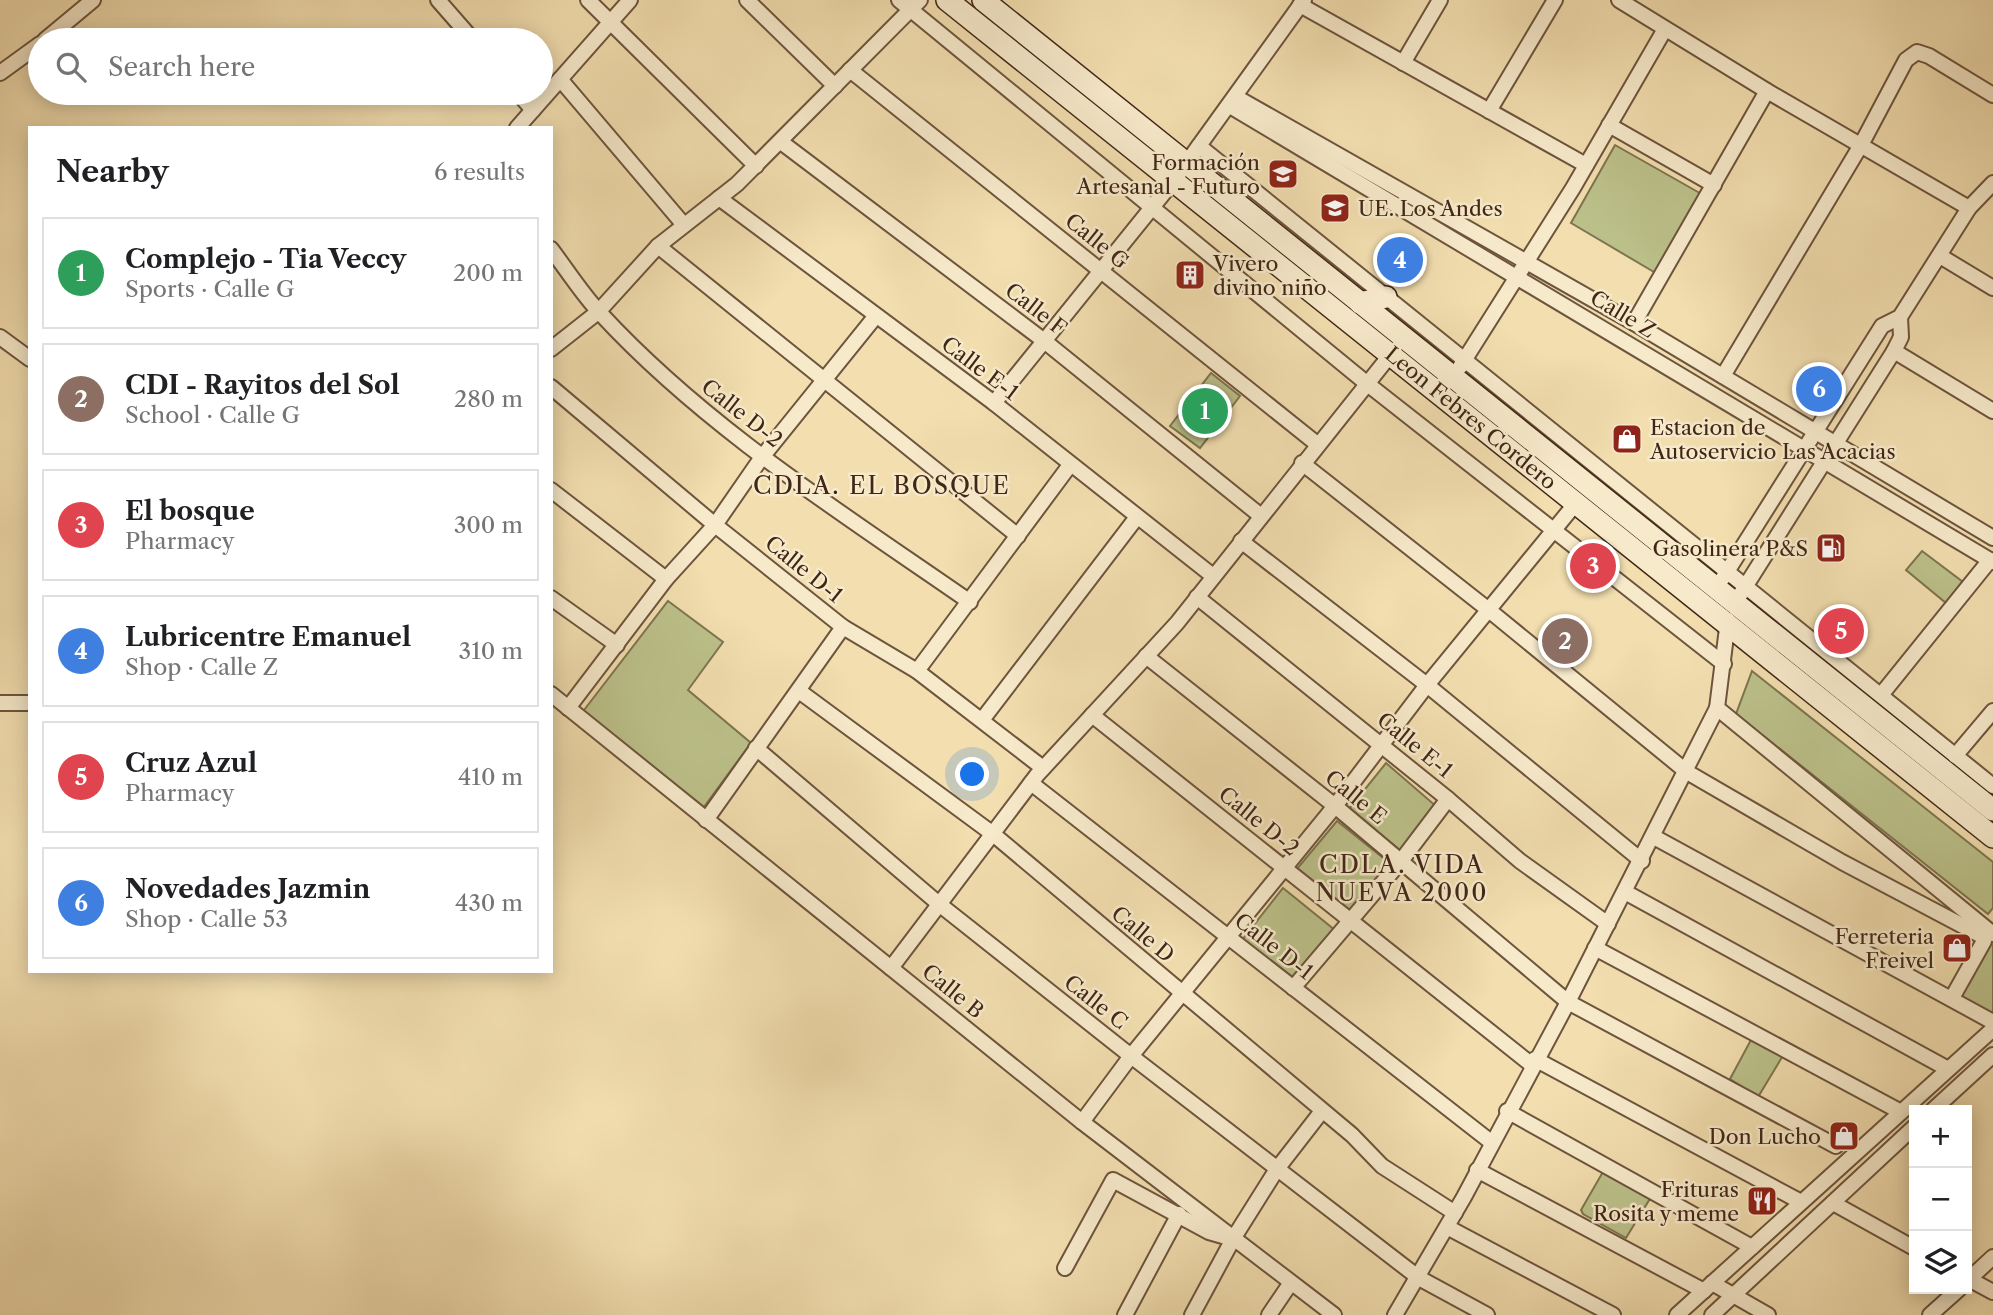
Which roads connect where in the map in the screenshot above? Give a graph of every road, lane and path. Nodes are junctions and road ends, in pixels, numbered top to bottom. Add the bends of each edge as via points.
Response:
1 (93, 0) edge
2 (438, 0) edge
3 (588, 0) edge
4 (630, 0) edge
5 (747, 0) edge
6 (899, 0) edge
7 (947, 0) edge
8 (983, 0) edge
9 (1440, 0) edge
10 (1555, 0) edge
11 (1619, 0) edge
12 (1302, 3) edge
13 (915, 5) edge
14 (610, 21) junction
15 (59, 28) edge
16 (462, 28) edge
17 (1665, 29) junction
18 (28, 53) edge
19 (1403, 63) junction
20 (850, 70) junction
21 (0, 73) edge
22 (560, 79) junction
23 (835, 86) junction
24 (553, 87) edge
25 (1767, 91) junction
26 (1993, 95) edge
27 (1233, 101) junction
28 (529, 105) edge
29 (537, 105) edge
30 (533, 110) junction
31 (1489, 111) junction
32 (1609, 125) junction
33 (519, 126) edge
34 (781, 142) junction
35 (1861, 145) junction
36 (1187, 163) junction
37 (1586, 165) junction
38 (756, 166) junction
39 (1993, 183) edge
40 (1714, 185) junction
41 (719, 198) junction
42 (1151, 205) junction
43 (1969, 208) junction
44 (684, 225) junction
45 (658, 246) junction
46 (553, 252) edge
47 (1940, 256) junction
48 (1099, 270) junction
49 (1523, 270) junction
50 (1993, 288) edge
51 (1386, 298) junction
52 (1360, 303) junction
53 (598, 312) junction
54 (875, 317) junction
55 (1900, 317) junction
56 (1634, 324) junction
57 (0, 337) edge
58 (1402, 337) junction
59 (1044, 340) junction
60 (553, 347) edge
61 (1894, 352) junction
62 (28, 358) edge
63 (1723, 376) junction
64 (1453, 378) junction
65 (825, 382) junction
66 (1365, 382) junction
67 (553, 389) edge
68 (994, 403) junction
69 (1993, 411) edge
70 (1816, 430) junction
71 (1836, 442) junction
72 (1317, 443) junction
73 (1806, 448) junction
74 (762, 457) junction
75 (1825, 460) junction
76 (1302, 463) junction
77 (1070, 465) junction
78 (1609, 478) junction
79 (1584, 483) junction
80 (553, 492) edge
81 (1576, 503) junction
82 (1261, 516) junction
83 (1137, 517) junction
84 (715, 525) junction
85 (1555, 531) junction
86 (1661, 532) junction
87 (1018, 536) junction
88 (1993, 538) edge
89 (1241, 541) junction
90 (1992, 561) edge
91 (1213, 576) junction
92 (666, 579) junction
93 (1714, 587) junction
94 (1740, 595) junction
95 (1197, 597) junction
96 (553, 599) edge
97 (970, 602) junction
98 (1490, 611) junction
99 (1727, 624) junction
100 (843, 627) junction
101 (617, 645) junction
102 (1146, 656) junction
103 (1724, 664) junction
104 (917, 671) junction
105 (1427, 685) junction
106 (799, 691) junction
107 (1868, 693) junction
108 (553, 696) edge
109 (0, 703) edge
110 (28, 704) edge
111 (568, 708) junction
112 (1717, 708) junction
113 (1993, 712) edge
114 (1092, 715) junction
115 (982, 720) junction
116 (1927, 745) junction
117 (1382, 746) junction
118 (756, 748) junction
119 (1955, 756) junction
120 (1043, 768) junction
121 (1687, 772) junction
122 (1031, 783) junction
123 (1984, 787) edge
124 (1448, 799) junction
125 (1335, 806) junction
126 (1993, 810) edge
127 (706, 820) junction
128 (993, 834) junction
129 (1654, 837) junction
130 (1993, 837) edge
131 (1642, 860) junction
132 (1401, 861) junction
133 (1285, 869) junction
134 (1625, 892) junction
135 (939, 904) junction
136 (1350, 920) junction
137 (1608, 925) junction
138 (1993, 934) edge
139 (1230, 938) junction
140 (1595, 948) junction
141 (891, 968) junction
142 (1293, 988) junction
143 (1183, 995) junction
144 (1952, 998) junction
145 (1568, 1002) junction
146 (1993, 1022) edge
147 (1993, 1029) edge
148 (1993, 1055) edge
149 (1131, 1056) junction
150 (1534, 1062) junction
151 (1948, 1069) junction
152 (1938, 1105) edge
153 (1322, 1111) junction
154 (1507, 1111) junction
155 (1900, 1112) junction
156 (1082, 1122) junction
157 (1909, 1133) edge
158 (1491, 1142) junction
159 (1836, 1146) dead end
160 (1277, 1169) junction
161 (1477, 1170) junction
162 (1801, 1202) junction
163 (1833, 1203) junction
164 (1455, 1213) junction
165 (1179, 1214) junction
166 (1447, 1227) junction
167 (1233, 1240) junction
168 (1909, 1245) edge
169 (1752, 1247) junction
170 (1993, 1257) edge
171 (1065, 1268) dead end
172 (1972, 1276) edge
173 (1419, 1278) junction
174 (1290, 1284) junction
175 (1972, 1284) edge
176 (1708, 1287) junction
177 (1993, 1292) edge
178 (1952, 1294) edge
179 (1732, 1295) junction
180 (1125, 1315) edge
181 (1192, 1315) edge
182 (1269, 1315) edge
183 (1334, 1315) edge
184 (1395, 1315) edge
185 (1487, 1315) edge
186 (1613, 1315) edge
187 (1677, 1315) edge
188 (1712, 1315) edge
189 (1768, 1315) edge
190 (1930, 1315) edge

1 - 15 street
2 - 16 street
3 - 14 street
4 - 14 street
5 - 23 street
6 - 13 street
7 - 36 street, Leon Febres Cordero
8 - 36 street, Leon Febres Cordero
9 - 19 street
10 - 31 street
11 - 17 street
12 - 19 street
12 - 27 street
13 - 20 street
13 - 42 street
14 - 22 street
14 - 38 street
17 - 25 street
17 - 32 street
18 - 21 street
19 - 31 street
20 - 23 street
20 - 48 street, Calle G
22 - 24 street
22 - 44 street
23 - 34 street
25 - 35 street
25 - 40 street
26 - 35 street via 1917,52 1906,60
27 - 36 street
27 - 49 street, Calle Z
28 - 30 street
29 - 30 street
30 - 33 street
31 - 37 street
32 - 37 street
32 - 40 street
34 - 38 street
34 - 59 street, Calle F
35 - 43 street
35 - 63 street
36 - 42 street
36 - 51 street
36 - 52 street, Leon Febres Cordero
36 - 58 street, Leon Febres Cordero
37 - 49 street
38 - 41 street
39 - 43 street
40 - 56 street
41 - 44 street
41 - 54 street, Calle E-1
42 - 48 street
42 - 66 street
43 - 47 street
44 - 45 street
45 - 53 street
45 - 65 street
46 - 53 street, Calle D-2
47 - 50 street
47 - 55 street
48 - 59 street
48 - 72 street, Calle G
49 - 56 street, Calle Z
49 - 64 street
49 - 73 street, Calle Z
51 - 52 street
51 - 58 street
52 - 58 street, Leon Febres Cordero
53 - 60 street
53 - 74 street, Calle D-2 via 670,382
54 - 65 street
54 - 68 street, Calle E-1
55 - 61 street via 1901,337
55 - 70 street via 1882,326
56 - 63 street, Calle Z
57 - 62 street
58 - 64 street, Leon Febres Cordero
58 - 66 street
59 - 68 street
59 - 82 street, Calle F
61 - 69 street
61 - 71 street
63 - 70 street, Calle Z
64 - 78 street
64 - 79 street, Leon Febres Cordero
64 - 81 street, Leon Febres Cordero
65 - 74 street
65 - 87 street
66 - 72 street
66 - 85 street
67 - 84 street, Calle D-1
68 - 77 street, Calle E-1
70 - 71 street, Calle Z
70 - 73 street
71 - 75 street
71 - 88 street, Calle Z
72 - 76 street
73 - 75 street, Calle Z
73 - 93 street
74 - 84 street
74 - 97 street, Calle D-2
75 - 90 street, Calle Z
75 - 94 street
76 - 82 street
76 - 98 street
77 - 83 street, Calle E-1
77 - 87 street
78 - 79 street
78 - 86 street
79 - 86 street, Leon Febres Cordero
80 - 92 street
81 - 85 street
81 - 93 street, Leon Febres Cordero
82 - 89 street
83 - 91 street, Calle E-1
83 - 115 street
84 - 92 street
84 - 100 street, Calle D-1
85 - 98 street
85 - 103 street
86 - 93 street, Leon Febres Cordero
87 - 97 street
89 - 91 street
89 - 105 street
90 - 107 street
91 - 95 street
92 - 101 street
93 - 94 street, Leon Febres Cordero
93 - 99 street, Leon Febres Cordero
94 - 99 street
94 - 107 street, Leon Febres Cordero
95 - 102 street
95 - 117 street, Calle E-1
96 - 101 street
97 - 104 street
98 - 105 street
98 - 121 street
99 - 103 street
99 - 130 street, Leon Febres Cordero
100 - 104 street, Calle D-1
100 - 106 street
101 - 111 street
102 - 114 street
102 - 125 street, Calle E
103 - 112 street
104 - 115 street, Calle D-1
105 - 117 street
105 - 131 street
106 - 118 street
106 - 128 street, Calle D
107 - 116 street, Leon Febres Cordero
108 - 111 street, Calle B
109 - 110 street
111 - 127 street, Calle B
112 - 121 street
112 - 138 street
113 - 119 street
114 - 120 street
114 - 133 street, Calle D-2
115 - 120 street, Calle D-1
116 - 119 street
116 - 123 street, Leon Febres Cordero
117 - 124 street, Calle E-1
117 - 125 street
118 - 127 street
118 - 135 street, Calle C
119 - 123 street
120 - 122 street
121 - 129 street
121 - 144 street via 1982,936 1984,941
122 - 128 street
122 - 139 street, Calle D-1
123 - 126 street, Leon Febres Cordero
124 - 132 street
124 - 137 street, Calle E-1 via 1520,861
125 - 132 street, Calle E
125 - 133 street
127 - 141 street, Calle B
128 - 135 street
128 - 143 street, Calle D
129 - 131 street
129 - 144 street
131 - 134 street
132 - 136 street
132 - 145 street, Calle E
133 - 136 street, Calle D-2
133 - 139 street
134 - 137 street
134 - 151 street
135 - 141 street
135 - 149 street, Calle C
136 - 142 street
136 - 150 street, Calle D-2
137 - 140 street
139 - 142 street, Calle D-1
139 - 143 street
140 - 145 street
140 - 155 street
141 - 156 street, Calle B
142 - 158 street, Calle D-1
143 - 149 street
143 - 153 street, Calle D
144 - 146 street
145 - 150 street
145 - 159 street, Calle E
147 - 151 street
148 - 152 street
149 - 156 street
149 - 160 street, Calle C
150 - 154 street
150 - 162 street, Calle D-2
151 - 155 street
153 - 160 street
153 - 164 street, Calle D via 1382,1166
154 - 158 street
154 - 169 street
155 - 162 street
156 - 167 street, Calle B
157 - 163 street
158 - 161 street
160 - 167 street
160 - 173 street, Calle C
161 - 164 street
161 - 176 street
162 - 169 street
163 - 168 street
163 - 179 street
164 - 166 street
165 - 167 street
165 - 171 street via 1113,1180
165 - 180 street
166 - 173 street
166 - 186 street
167 - 174 street, Calle B
167 - 181 street
169 - 176 street
170 - 172 street
173 - 184 street
173 - 185 street, Calle C
174 - 182 street
174 - 183 street, Calle B
175 - 177 street
176 - 179 street
176 - 187 street
178 - 190 street
179 - 188 street
179 - 189 street

